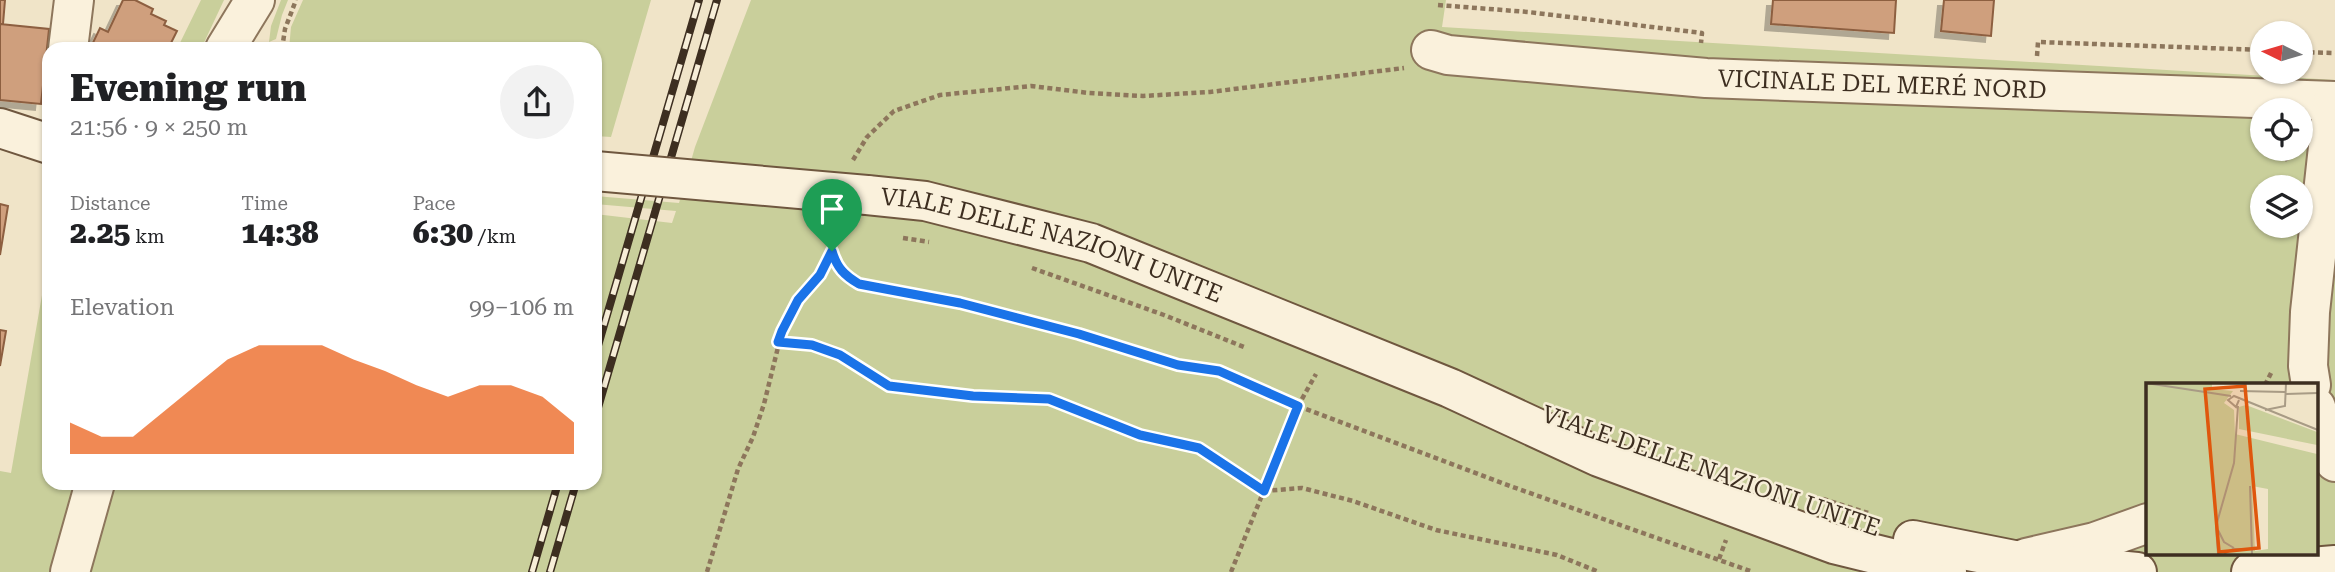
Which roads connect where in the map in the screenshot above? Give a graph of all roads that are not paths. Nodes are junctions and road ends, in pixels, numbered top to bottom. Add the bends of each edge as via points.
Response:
1 (74, 0) edge
2 (254, 0) edge
3 (262, 0) edge
4 (69, 42) edge
5 (229, 42) edge
6 (259, 42) edge
7 (1415, 59) road end
8 (2334, 101) edge
9 (42, 126) edge
10 (0, 127) edge
11 (42, 142) edge
12 (602, 171) edge
13 (2310, 312) junction
14 (2286, 383) edge
15 (2311, 383) edge
16 (1450, 388) junction
17 (2318, 414) edge
18 (2335, 462) edge
19 (94, 490) edge
20 (2146, 524) edge
21 (2014, 560) junction
22 (2335, 565) edge
23 (70, 572) edge
24 (1947, 572) edge
25 (2137, 572) edge
26 (2251, 572) edge

1 - 4 street
2 - 5 street
3 - 6 street
7 - 8 street, VICINALE DEL MERÉ NORD via 1448,55 1706,78
8 - 13 street
9 - 10 street
10 - 11 street
12 - 16 street, VIALE DELLE NAZIONI UNITE, bridge via 859,179 1091,243
13 - 14 street
13 - 15 street
16 - 21 street, VIALE DELLE NAZIONI UNITE via 1578,421 1745,488 1849,523
16 - 24 street, VIALE DELLE NAZIONI UNITE via 1599,457 1695,494 1834,544
17 - 18 street
19 - 23 street
20 - 21 street, VIALE DELLE NAZIONI UNITE via 2053,554
21 - 25 street, VIALE DELLE NAZIONI UNITE
22 - 26 street

